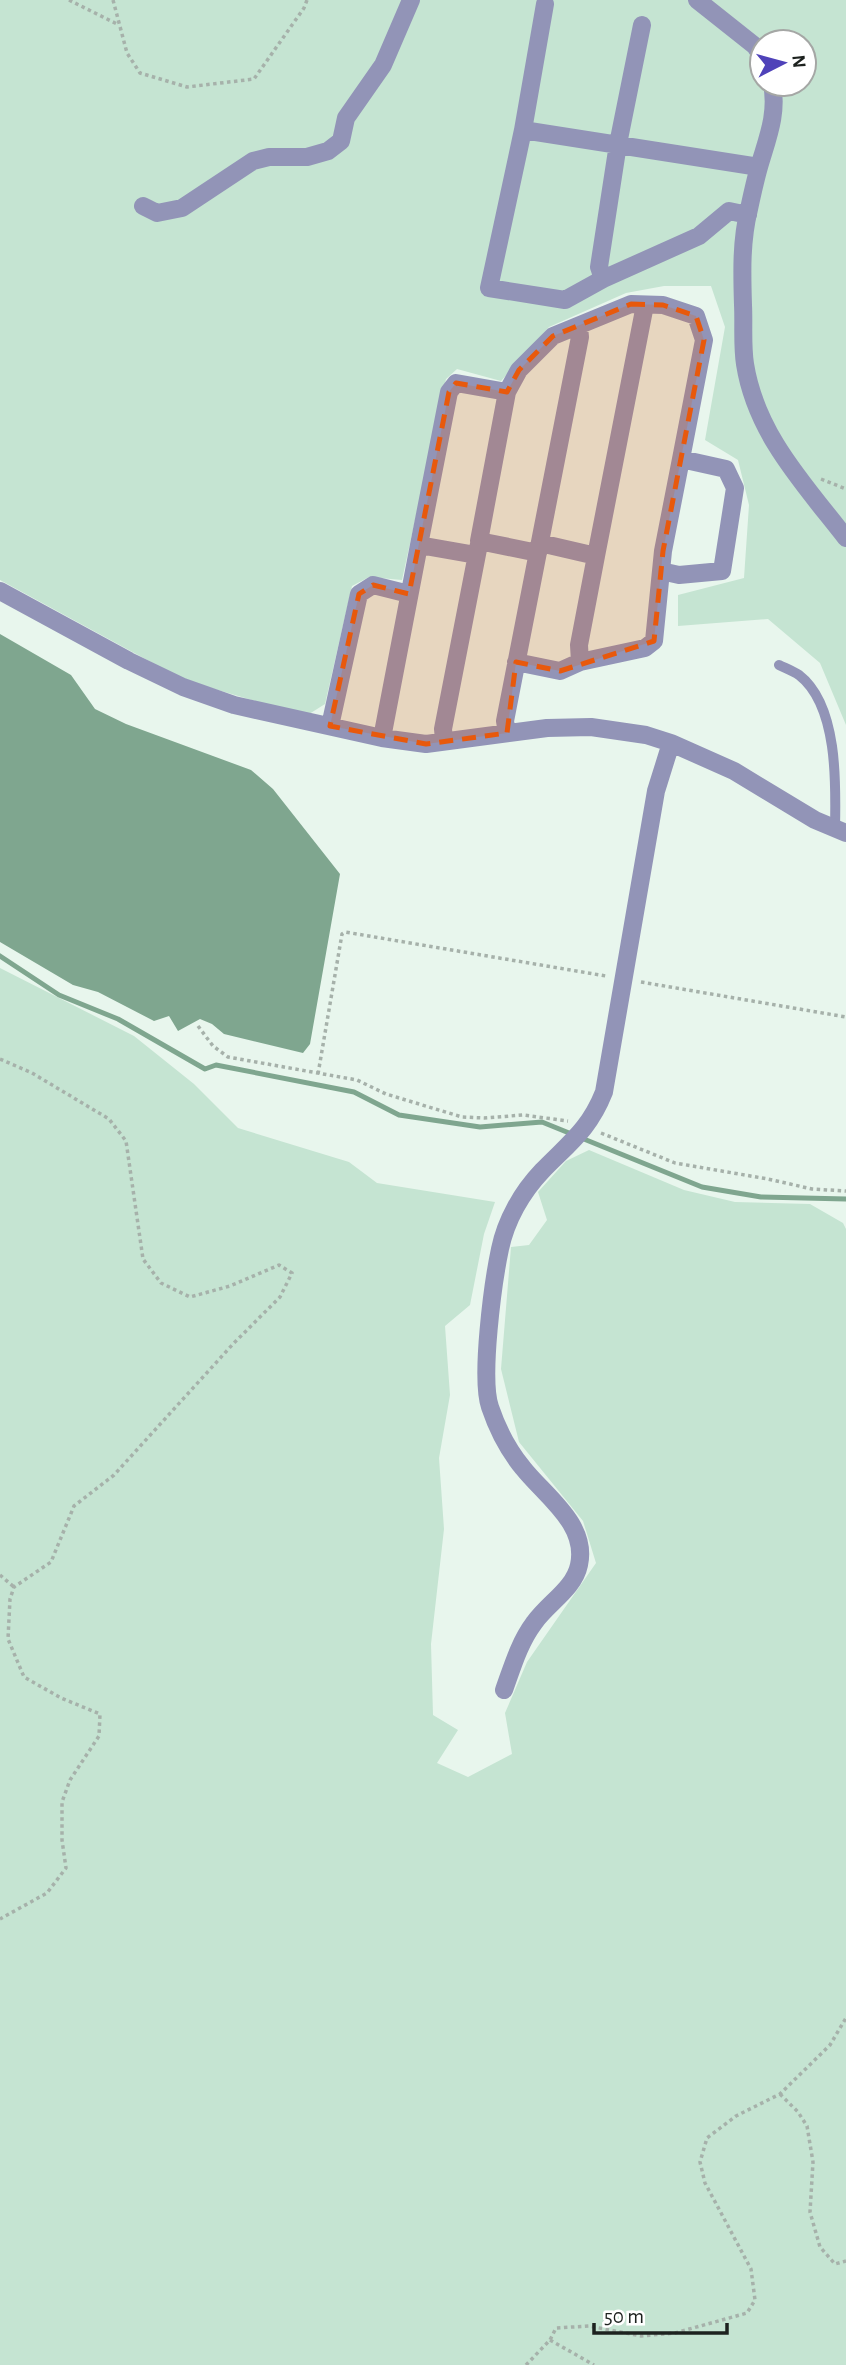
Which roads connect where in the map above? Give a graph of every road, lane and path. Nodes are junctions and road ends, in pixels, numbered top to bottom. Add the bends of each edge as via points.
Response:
1 (69, 0) edge
2 (113, 0) edge
3 (307, 0) edge
4 (411, 0) edge
5 (697, 0) edge
6 (545, 4) dead end
7 (119, 25) junction
8 (642, 25) dead end
9 (748, 40) edge
10 (774, 98) edge
11 (523, 130) junction
12 (618, 144) junction
13 (759, 167) junction
14 (143, 206) dead end
15 (748, 215) junction
16 (603, 279) junction
17 (645, 305) junction
18 (579, 326) junction
19 (507, 392) junction
20 (681, 459) junction
21 (846, 538) edge
22 (419, 545) junction
23 (478, 548) junction
24 (539, 548) junction
25 (596, 556) junction
26 (661, 571) junction
27 (0, 591) edge
28 (409, 594) junction
29 (516, 662) junction
30 (580, 662) junction
31 (779, 665) dead end
32 (330, 726) junction
33 (507, 733) junction
34 (382, 738) junction
35 (444, 740) junction
36 (671, 743) junction
37 (841, 831) edge
38 (624, 979) junction
39 (846, 1017) edge
40 (198, 1026) dead end
41 (0, 1059) edge
42 (318, 1074) junction
43 (581, 1132) junction
44 (846, 1192) edge
45 (0, 1575) edge
46 (14, 1587) junction
47 (504, 1690) dead end
48 (0, 1919) edge
49 (846, 2018) edge
50 (780, 2094) junction
51 (846, 2261) edge
52 (550, 2340) junction
53 (526, 2365) edge
54 (594, 2365) edge

1 - 7 path
2 - 7 path
3 - 7 path via 254,79 187,87 140,73 127,54
4 - 14 street via 383,65 346,118 341,141 328,151 253,161 182,208 157,212
5 - 9 street
6 - 11 street
8 - 12 street
10 - 13 street via 772,127
11 - 12 street
11 - 16 street via 489,288 565,300
12 - 13 street
12 - 16 street via 599,267
13 - 15 street
15 - 16 street via 729,211 699,236
15 - 21 street via 742,269 745,362 752,394 783,459
17 - 18 street via 631,304
17 - 20 street via 663,305 695,316 704,340
17 - 25 street
18 - 19 street via 553,336 519,370
18 - 24 street
19 - 22 street via 456,383 449,392
19 - 23 street
20 - 26 street
20 - 26 street via 726,469 736,488 722,571 679,575
22 - 23 street
22 - 28 street
23 - 24 street
23 - 35 street
24 - 25 street
24 - 29 street
25 - 30 street via 579,645
26 - 30 street via 654,641 645,648
27 - 32 street via 183,687 234,705
28 - 32 street via 373,585 359,594
28 - 34 street
29 - 30 street via 560,671
29 - 33 street via 505,720
31 - 37 lane via 798,674 823,711 832,744
32 - 34 street
33 - 35 street
33 - 36 street via 591,727
34 - 35 street via 426,744
36 - 37 street via 734,771
36 - 38 street via 656,791
38 - 39 path
38 - 42 path via 345,932
38 - 43 street via 604,1092
40 - 42 path via 228,1057
41 - 46 path via 109,1119 126,1142 143,1259 161,1283 190,1297 279,1265 292,1273 280,1297 114,1475 74,1506 51,1562
42 - 43 path via 357,1080 386,1094 462,1117 542,1116
43 - 44 path via 606,1136 675,1163
43 - 47 street via 541,1171 514,1207 500,1247 486,1372 489,1405 522,1467 572,1523 581,1549 574,1581 534,1623
45 - 46 path
46 - 48 path via 8,1639 24,1677 100,1714 99,1736 70,1780 62,1802 66,1868 47,1893
49 - 50 path via 830,2045
50 - 51 path via 807,2126 813,2162 810,2212 820,2247 835,2264
50 - 52 path via 736,2116 707,2138 700,2162 705,2183 751,2269 755,2300 747,2313 675,2333 641,2336 589,2326 556,2328
52 - 53 path
52 - 54 path

